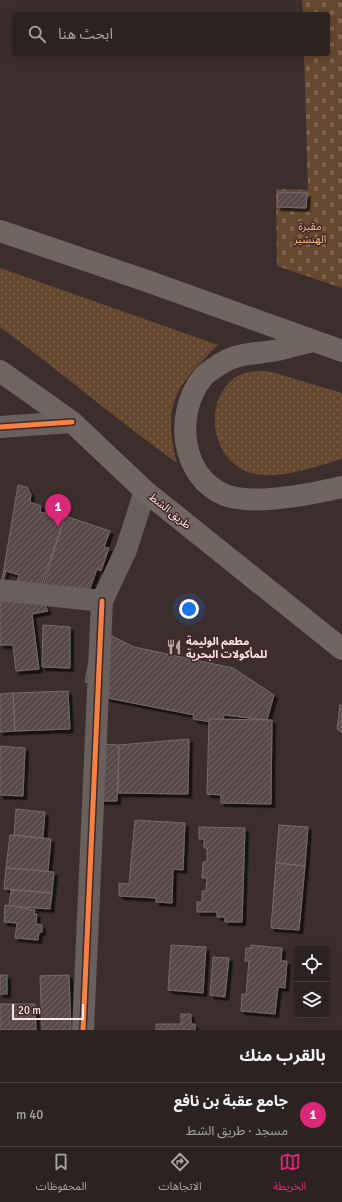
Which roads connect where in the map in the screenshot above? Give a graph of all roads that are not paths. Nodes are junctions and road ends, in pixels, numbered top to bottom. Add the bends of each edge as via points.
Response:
1 (0, 231) edge
2 (313, 341) junction
3 (342, 351) edge
4 (0, 371) edge
5 (72, 422) junction
6 (0, 427) edge
7 (342, 487) edge
8 (145, 491) junction
9 (0, 590) edge
10 (102, 601) junction
11 (342, 650) edge
12 (83, 1030) edge

1 - 2 highway
2 - 3 highway
2 - 7 highway via 236,356 203,377 191,398 185,428 188,453 201,478 225,495 244,498 293,497
4 - 5 highway, طريق الشط
5 - 6 street
5 - 8 highway, طريق الشط
8 - 10 street via 126,550
8 - 11 highway, طريق الشط
9 - 10 street
10 - 12 street

